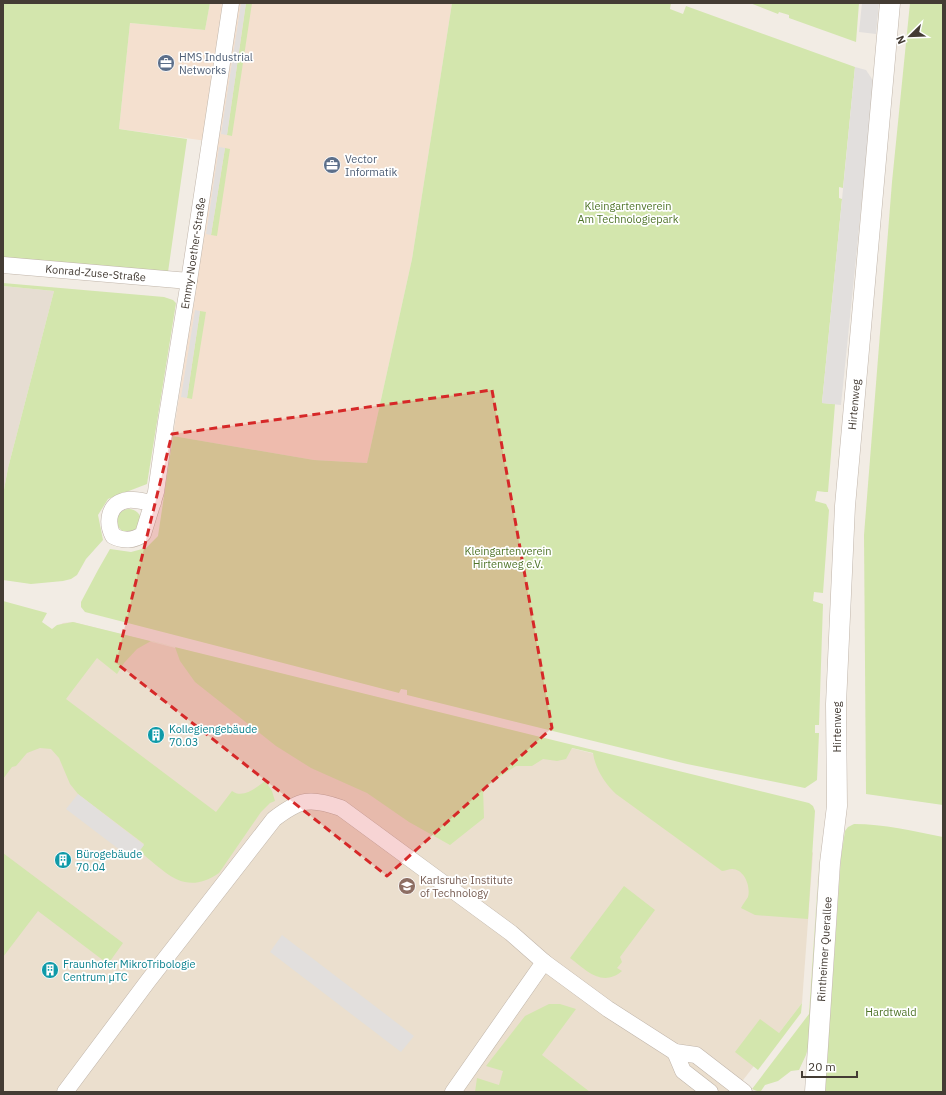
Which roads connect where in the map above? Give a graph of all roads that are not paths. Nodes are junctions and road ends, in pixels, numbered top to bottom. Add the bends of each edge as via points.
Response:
1 (231, 3) edge
2 (890, 3) edge
3 (3, 265) edge
4 (189, 281) junction
5 (153, 503) dead end
6 (837, 806) joint
7 (544, 962) junction
8 (675, 1052) junction
9 (65, 1092) edge
10 (453, 1092) edge
11 (710, 1092) edge
12 (744, 1092) edge
13 (815, 1092) edge

1 - 4 street, Emmy-Noether-Straße
2 - 6 street, Hirtenweg via 844,506 836,704
3 - 4 street, Konrad-Zuse-Straße
4 - 5 street, Emmy-Noether-Straße
6 - 13 street, Rintheimer Querallee via 830,863
7 - 8 street via 608,1009
7 - 9 street via 511,933 341,808 323,801 302,801 274,819
7 - 10 street
8 - 11 street via 683,1071
8 - 12 street via 696,1054

